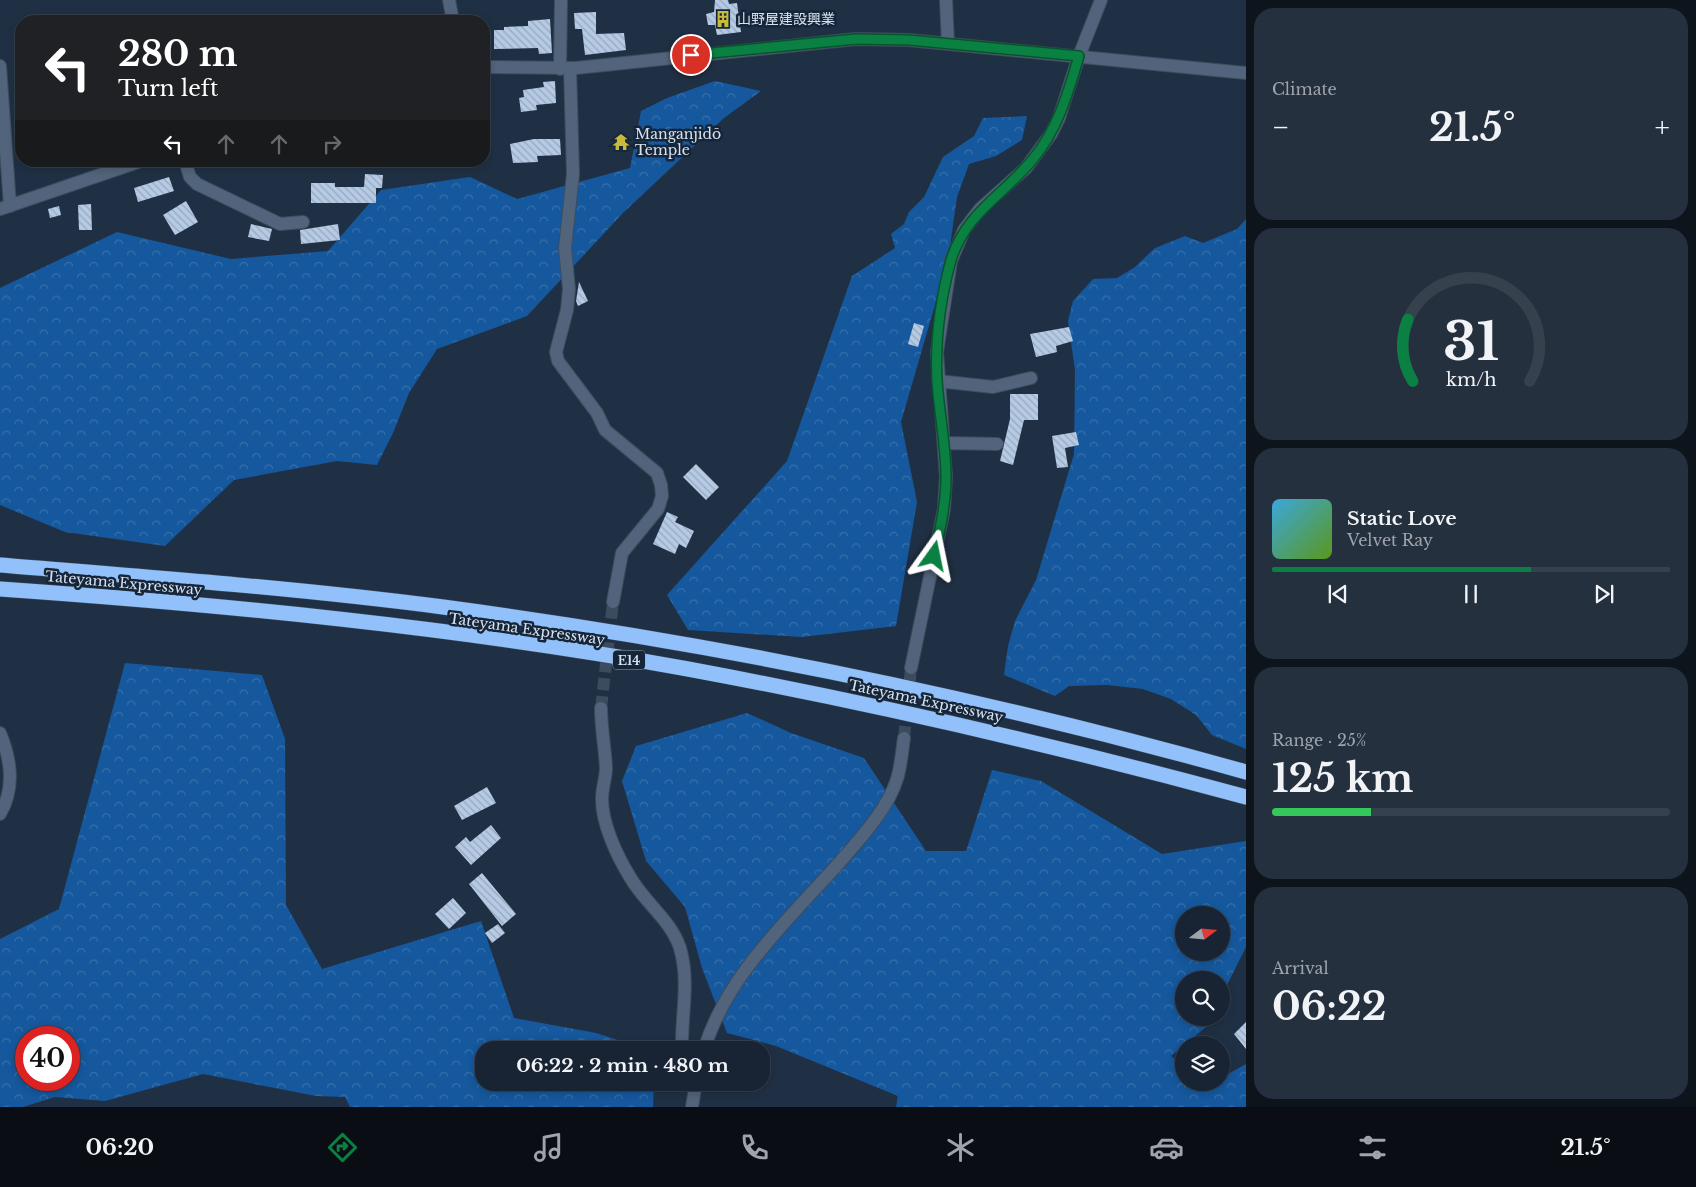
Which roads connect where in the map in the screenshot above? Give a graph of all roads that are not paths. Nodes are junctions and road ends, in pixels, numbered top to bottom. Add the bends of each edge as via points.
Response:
1 (449, 0) edge
2 (561, 0) edge
3 (946, 0) edge
4 (1101, 0) edge
5 (452, 15) edge
6 (948, 44) junction
7 (1079, 56) junction
8 (0, 66) edge
9 (490, 66) edge
10 (566, 68) junction
11 (1246, 73) edge
12 (123, 167) edge
13 (186, 167) edge
14 (5, 207) edge
15 (303, 222) dead end
16 (1031, 378) dead end
17 (938, 381) junction
18 (944, 443) junction
19 (997, 444) dead end
20 (0, 565) edge
21 (0, 589) edge
22 (613, 602) tunnel mouth
23 (910, 668) tunnel mouth
24 (601, 708) tunnel mouth
25 (0, 733) edge
26 (904, 738) tunnel mouth
27 (1246, 772) edge
28 (1246, 797) edge
29 (0, 814) edge
30 (682, 1041) edge
31 (707, 1041) edge

1 - 5 street
2 - 10 street
3 - 6 street
4 - 7 street
6 - 7 street
6 - 10 street via 856,39
7 - 11 street
7 - 17 street via 1059,118 1045,144 1026,168 980,209 957,243 941,318
8 - 14 street
9 - 10 street
10 - 22 street via 573,174 565,248 569,289 556,352 558,361 593,407 605,430 656,473 662,496 658,509 622,553
12 - 14 street
13 - 15 street via 197,184 280,224
16 - 17 street via 993,387
17 - 18 street
18 - 19 street
18 - 23 street via 944,509
20 - 27 highway, Tateyama Expressway / E14 via 312,592 566,625 751,656 939,695 1143,743
21 - 28 highway, Tateyama Expressway / E14 via 362,622 686,669 898,710
24 - 30 street via 606,768 602,799 605,818 629,876 671,928 680,949 686,976
25 - 29 street via 6,746 10,786
26 - 31 street via 897,781 874,824 760,952 738,981

